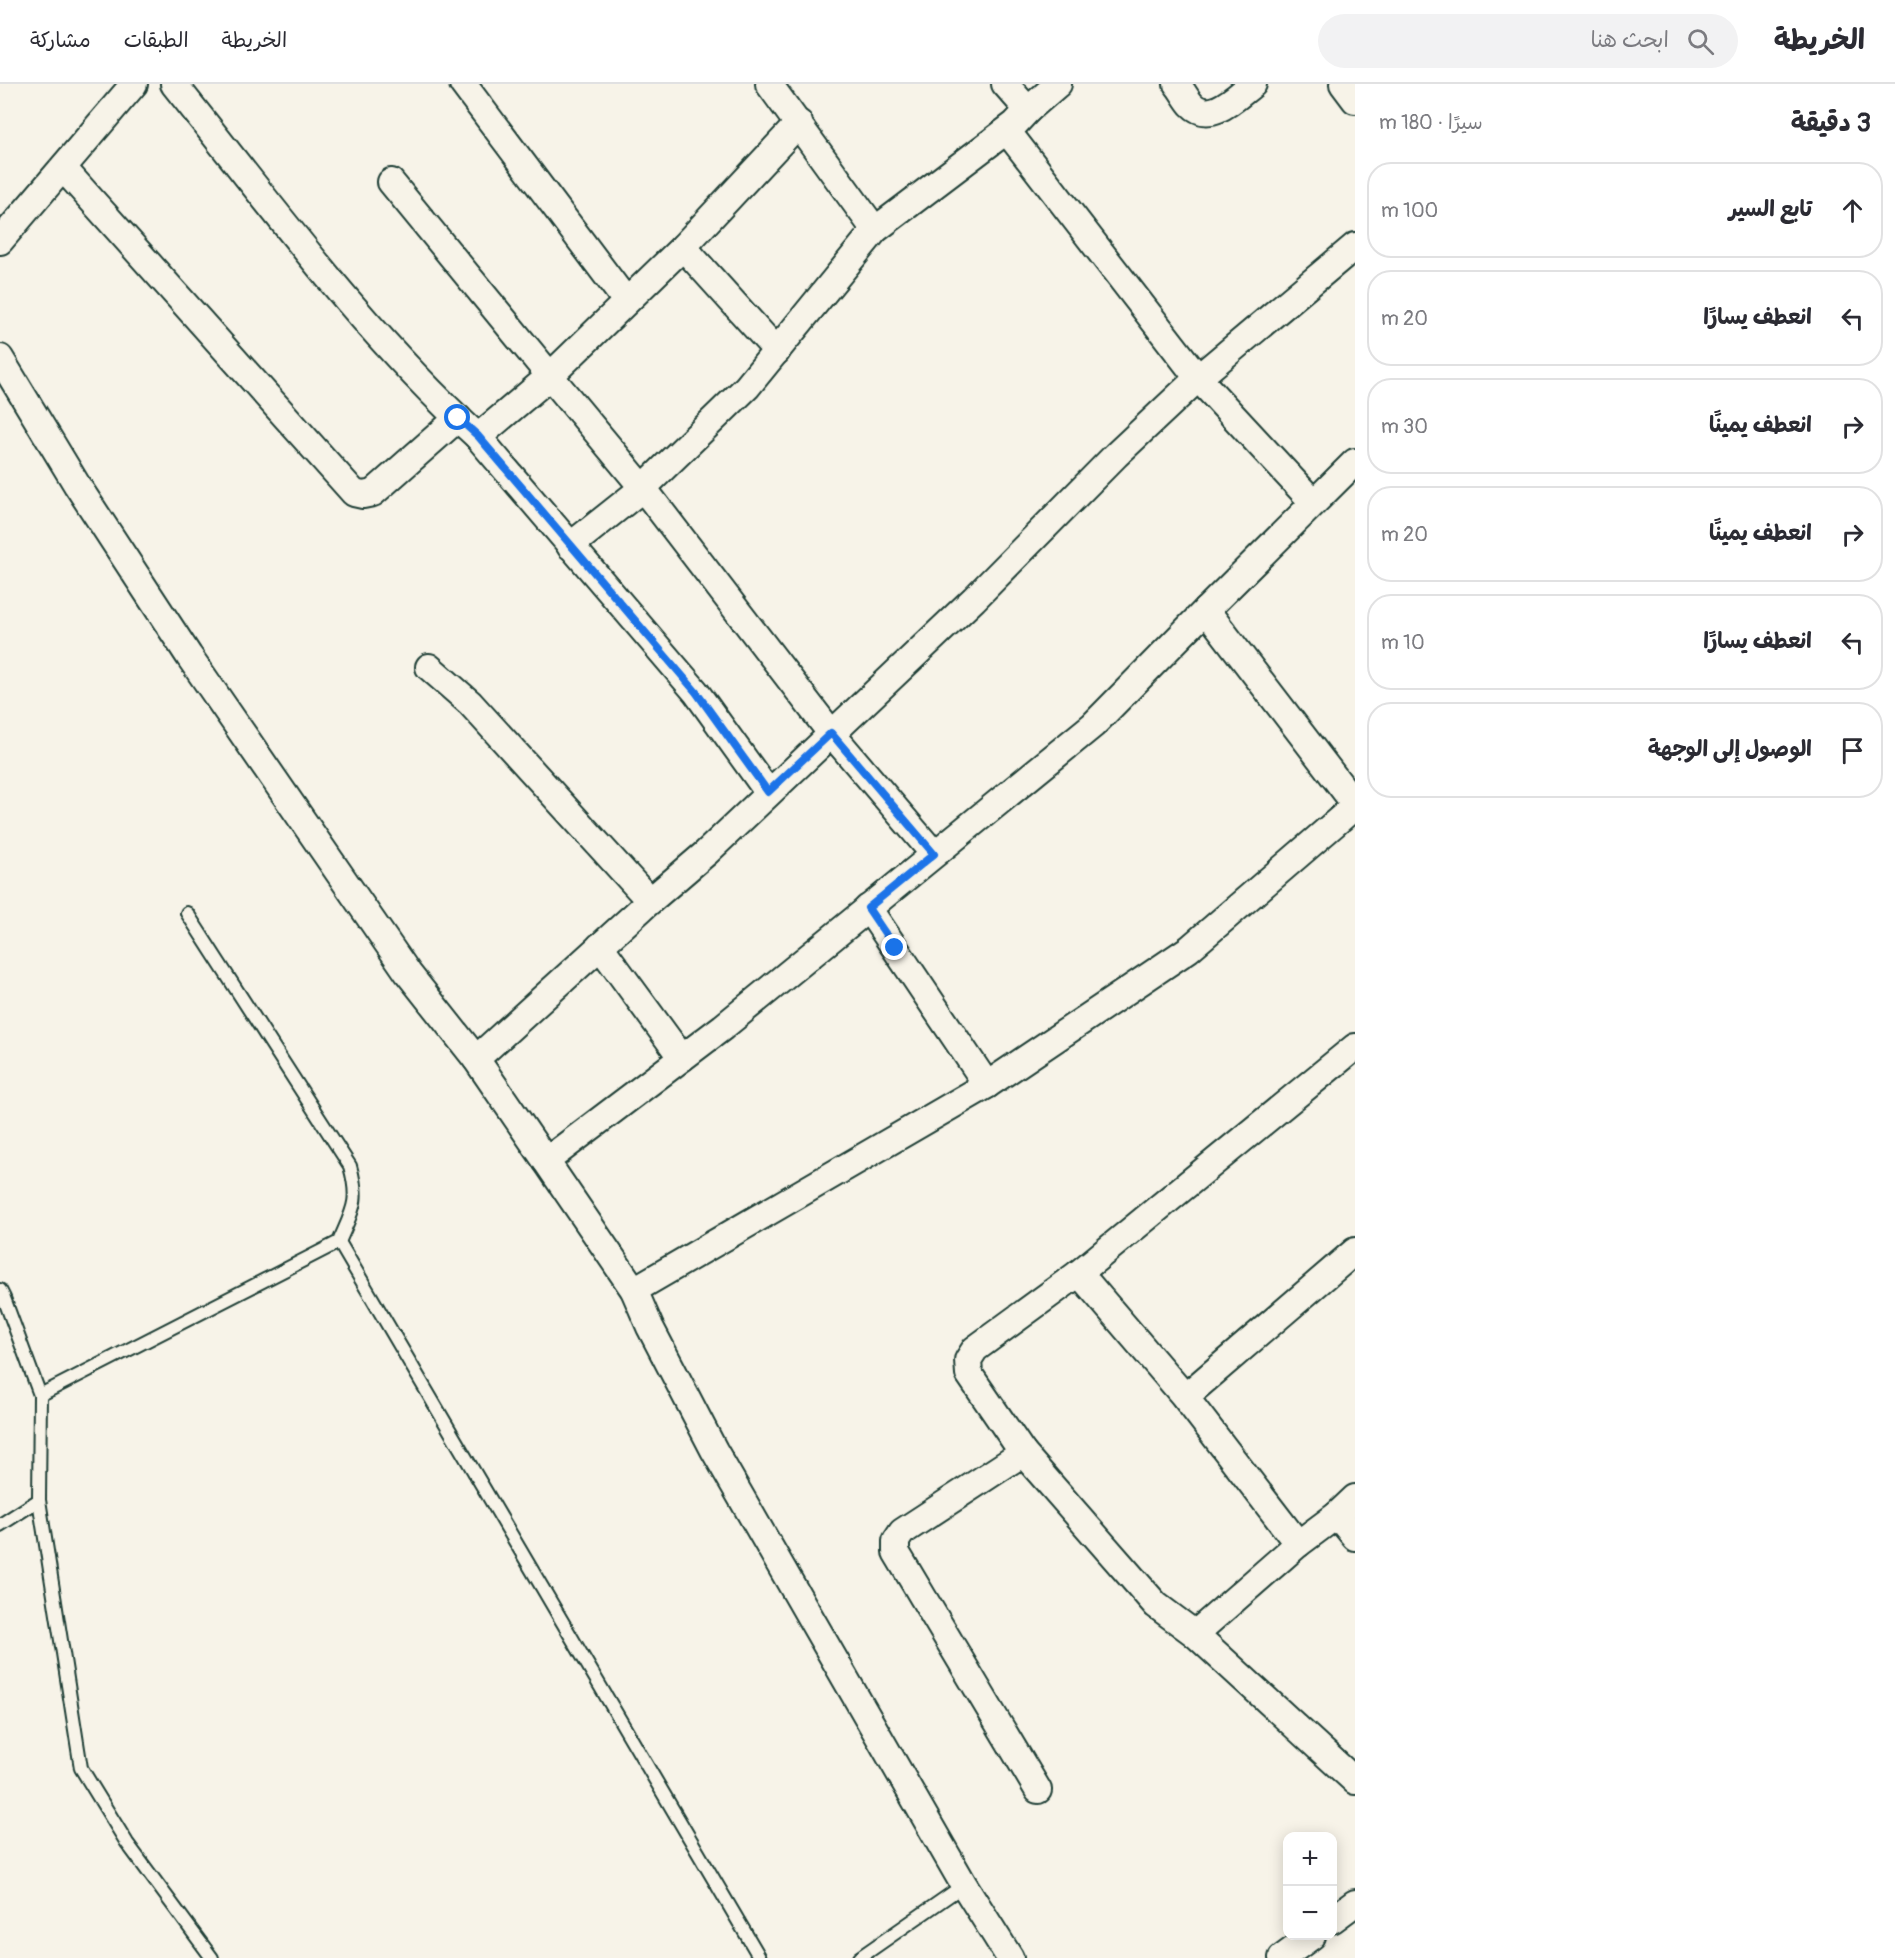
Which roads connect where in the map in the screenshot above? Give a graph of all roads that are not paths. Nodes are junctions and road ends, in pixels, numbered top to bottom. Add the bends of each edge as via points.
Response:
1 (134, 84) edge
2 (174, 84) edge
3 (463, 84) edge
4 (769, 84) edge
5 (1005, 84) edge
6 (1058, 84) edge
7 (1177, 84) edge
8 (1253, 84) edge
9 (1343, 84) edge
10 (1355, 100) edge
11 (1028, 110) junction
12 (799, 123) junction
13 (1007, 130) junction
14 (63, 168) junction
15 (391, 182) dead end
16 (875, 230) junction
17 (0, 241) edge
18 (1355, 246) edge
19 (683, 247) junction
20 (626, 301) junction
21 (777, 351) junction
22 (0, 358) edge
23 (550, 376) junction
24 (1198, 378) junction
25 (458, 418) junction
26 (478, 436) junction
27 (1355, 462) edge
28 (643, 488) junction
29 (1313, 502) junction
30 (570, 546) junction
31 (1206, 610) junction
32 (429, 666) dead end
33 (831, 733) junction
34 (768, 792) junction
35 (1355, 805) edge
36 (934, 854) junction
37 (650, 901) junction
38 (868, 908) junction
39 (187, 913) dead end
40 (600, 946) junction
41 (1355, 1047) edge
42 (682, 1058) junction
43 (476, 1059) junction
44 (987, 1085) junction
45 (546, 1161) junction
46 (339, 1242) junction
47 (1355, 1251) edge
48 (1079, 1273) junction
49 (0, 1290) edge
50 (634, 1290) junction
51 (40, 1395) junction
52 (1185, 1397) junction
53 (1023, 1453) junction
54 (39, 1500) junction
55 (1346, 1506) edge
56 (0, 1525) edge
57 (1355, 1537) edge
58 (1298, 1544) junction
59 (1194, 1634) junction
60 (1355, 1781) edge
61 (1038, 1790) dead end
62 (964, 1885) junction
63 (1355, 1903) edge
64 (1337, 1916) edge
65 (1305, 1940) edge
66 (212, 1958) edge
67 (760, 1958) edge
68 (859, 1958) edge
69 (1010, 1958) edge
70 (1282, 1958) edge

1 - 14 street
2 - 25 street via 346,301
3 - 20 street
4 - 12 street
5 - 11 street
6 - 11 street
7 - 8 street via 1192,105 1213,112
9 - 10 street
11 - 13 street
12 - 16 street
12 - 19 street
13 - 16 street
13 - 24 street
14 - 17 street
14 - 25 street via 354,493 373,493
15 - 23 street
16 - 21 street
18 - 24 street
19 - 20 street
19 - 21 street
20 - 23 street
21 - 28 street via 747,387
22 - 43 street via 77,485 196,665 408,973
23 - 26 street
23 - 28 street
24 - 29 street
24 - 33 street
25 - 26 street
26 - 30 street
27 - 29 street
28 - 30 street
28 - 33 street
29 - 31 street
30 - 34 street via 696,692
31 - 35 street
31 - 36 street via 1093,725
32 - 37 street via 470,703
33 - 34 street
33 - 36 street
34 - 37 street
35 - 44 street via 1189,949
36 - 38 street
37 - 40 street
38 - 42 street
38 - 44 street
39 - 46 lane via 350,1166 356,1187 354,1206
40 - 42 street
40 - 43 street
41 - 48 street
42 - 45 street
43 - 45 street
44 - 50 street
45 - 50 street
46 - 51 lane
46 - 67 lane
47 - 52 street
48 - 52 street
48 - 53 street via 975,1349 968,1360 969,1374
49 - 51 lane
50 - 62 street via 714,1450
51 - 54 lane
52 - 58 street
53 - 59 street via 1156,1605
53 - 61 street via 902,1532 896,1541 896,1552
54 - 56 lane
54 - 66 lane via 81,1768 127,1843
55 - 57 street
55 - 58 street
58 - 59 street
59 - 60 street
62 - 68 lane
62 - 69 street
63 - 64 street
65 - 70 street

